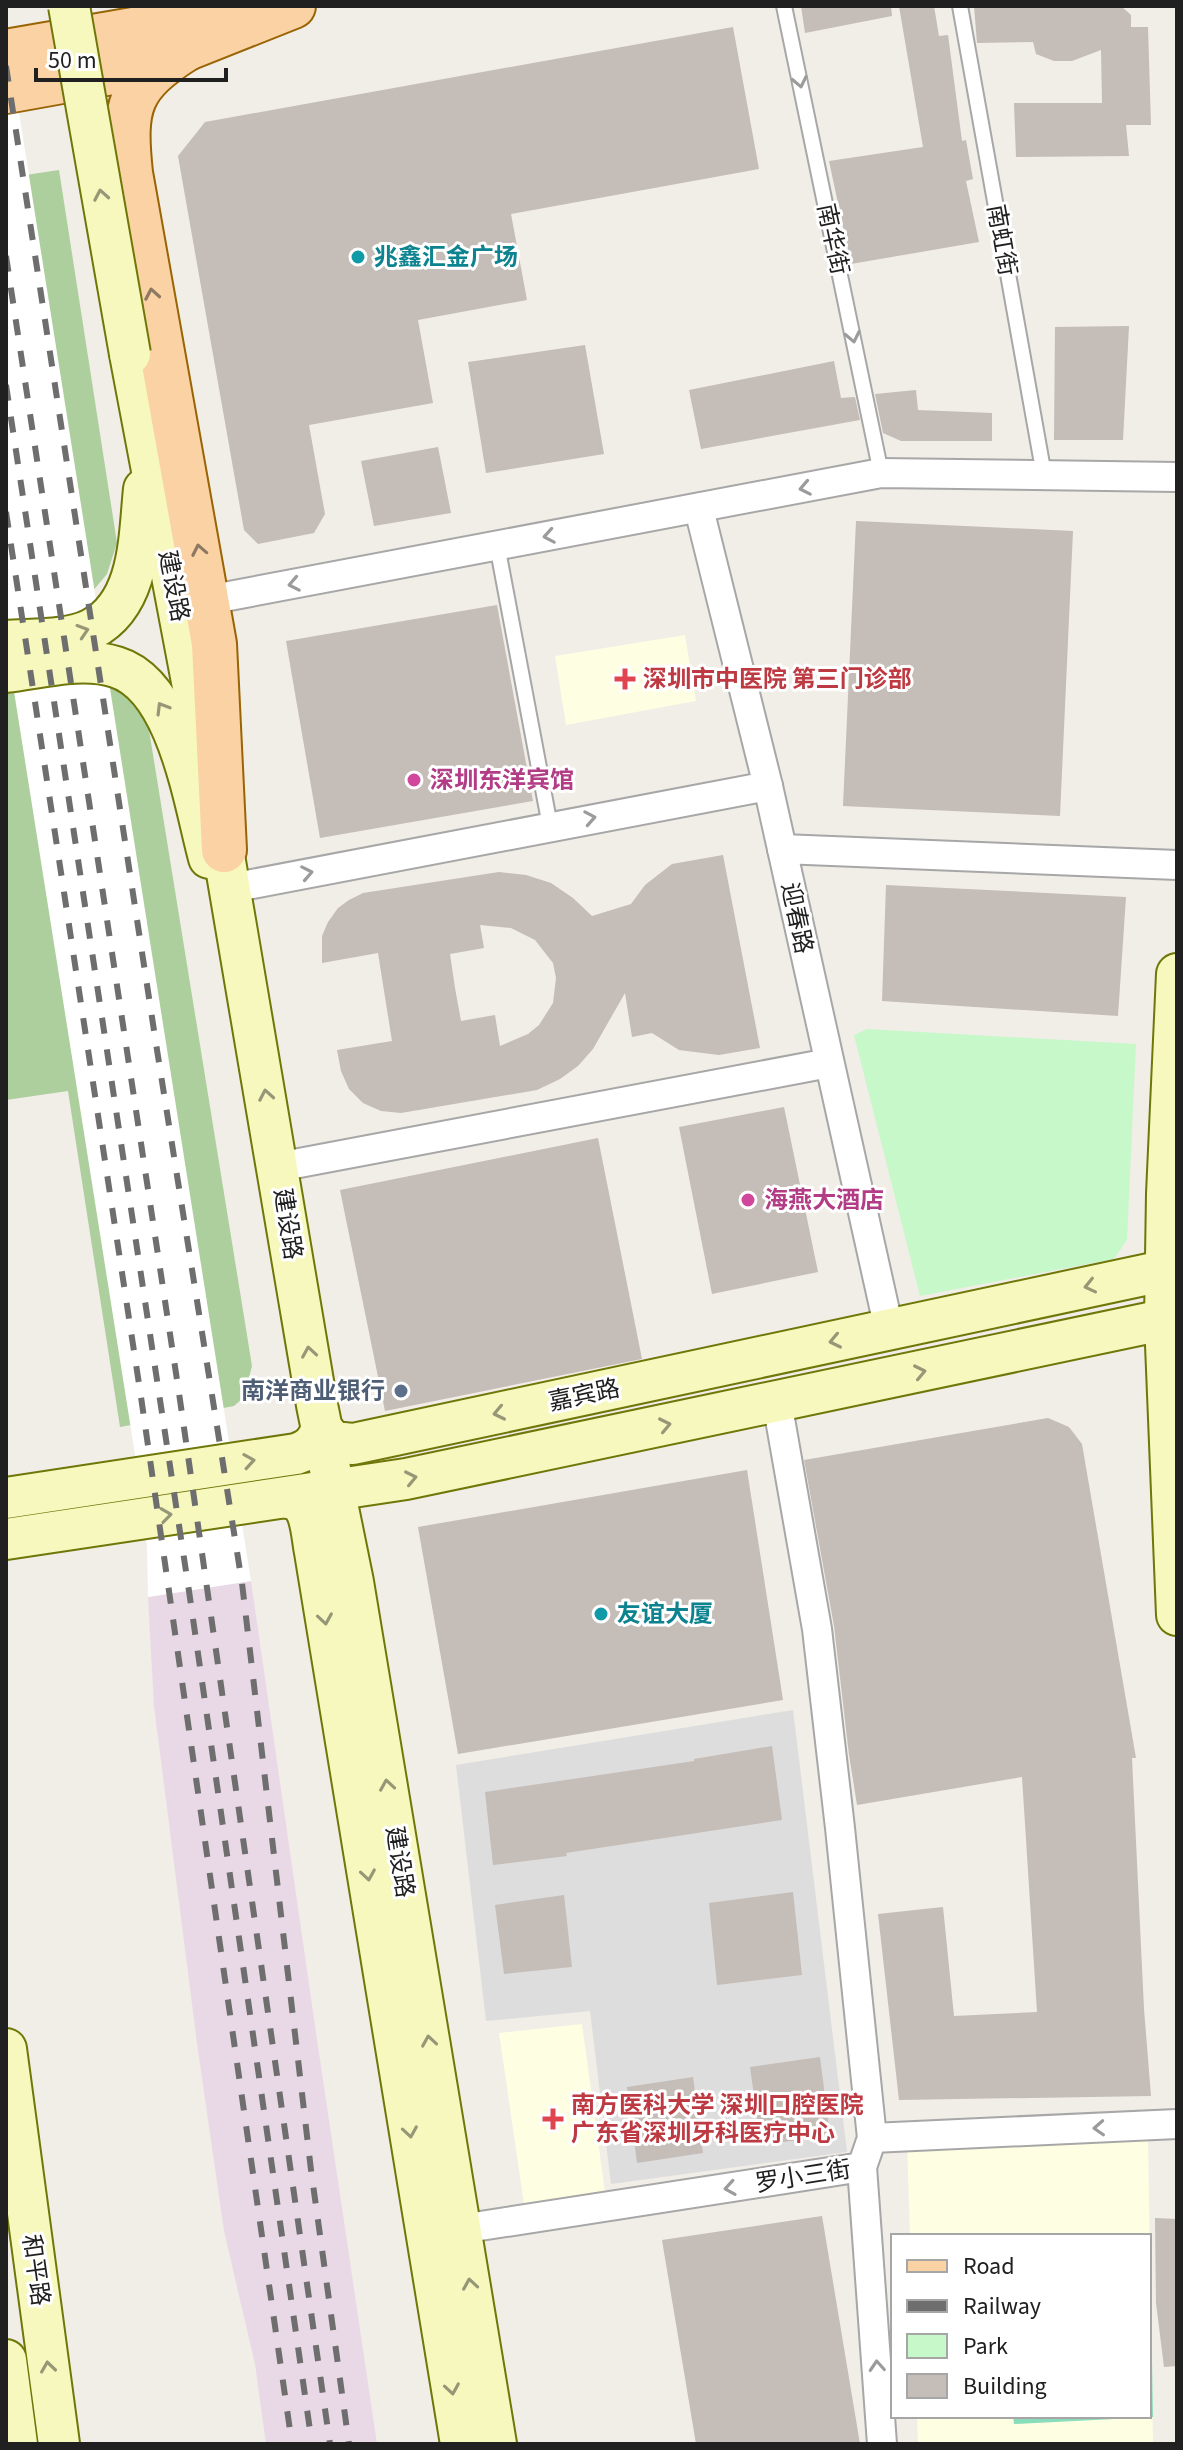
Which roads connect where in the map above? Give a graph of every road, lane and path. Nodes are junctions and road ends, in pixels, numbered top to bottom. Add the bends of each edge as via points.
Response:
1 (69, 6) edge
2 (273, 6) edge
3 (293, 6) edge
4 (784, 6) edge
5 (960, 6) edge
6 (187, 48) junction
7 (6, 52) edge
8 (6, 91) edge
9 (148, 445) junction
10 (881, 473) junction
11 (1044, 475) junction
12 (1177, 477) edge
13 (699, 509) junction
14 (497, 545) junction
15 (208, 600) junction
16 (6, 641) edge
17 (6, 672) edge
18 (768, 786) junction
19 (550, 826) junction
20 (782, 849) junction
21 (1177, 865) edge
22 (227, 869) junction
23 (240, 941) junction
24 (1177, 974) edge
25 (829, 1063) junction
26 (278, 1167) junction
27 (1171, 1269) edge
28 (1171, 1318) edge
29 (889, 1329) junction
30 (777, 1402) junction
31 (322, 1429) junction
32 (334, 1491) junction
33 (6, 1498) edge
34 (281, 1512) junction
35 (6, 1539) edge
36 (6, 1564) edge
37 (1177, 1615) edge
38 (6, 2049) edge
39 (1177, 2124) edge
40 (872, 2138) junction
41 (862, 2167) junction
42 (461, 2229) junction
43 (6, 2360) edge
44 (17, 2444) edge
45 (59, 2444) edge
46 (461, 2444) edge
47 (496, 2444) edge
48 (882, 2444) edge

9 -> 1 main road, 建设路, bridge
2 - 7 main road
3 - 6 main road
4 -> 10 lane, 南华街
5 - 11 lane, 南虹街
6 - 8 main road via 123,70
15 -> 6 main road via 127,141 132,99 161,64
16 -> 9 main road via 91,630 114,614 134,571
9 - 22 main road, 建设路
10 - 11 street
10 -> 13 street
11 - 12 street
13 -> 14 street
13 - 18 street, 迎春路
14 -> 15 street
14 - 19 lane
15 - 22 main road
23 -> 17 main road via 216,883 177,740 149,689 116,667 87,662
19 -> 18 street
18 - 20 street, 迎春路
22 -> 19 street
20 - 21 street
20 - 25 street, 迎春路
22 - 23 main road, 建设路
26 -> 23 main road, 建设路
24 - 27 main road
25 - 26 street
25 - 29 street, 迎春路
31 -> 26 main road, 建设路
27 - 28 main road
27 -> 29 main road, 嘉宾路
30 -> 28 main road, 嘉宾路
28 - 37 main road
29 -> 31 main road, 嘉宾路 via 353,1444 333,1442
32 -> 30 main road, 嘉宾路
30 - 40 street via 817,1629
31 - 32 main road, 建设路
33 -> 31 main road via 296,1454 315,1444
32 - 34 main road, 嘉宾路
42 -> 32 main road, 建设路
35 -> 34 main road, 嘉宾路
34 - 36 main road, 嘉宾路
34 -> 46 main road, 建设路 via 295,1498 305,1508 315,1552
45 -> 38 main road, 和平路
39 -> 40 street, 罗小三街
40 - 41 street, 罗小三街
41 -> 42 street, 罗小三街
48 -> 41 street
47 -> 42 main road, 建设路
43 - 44 main road

